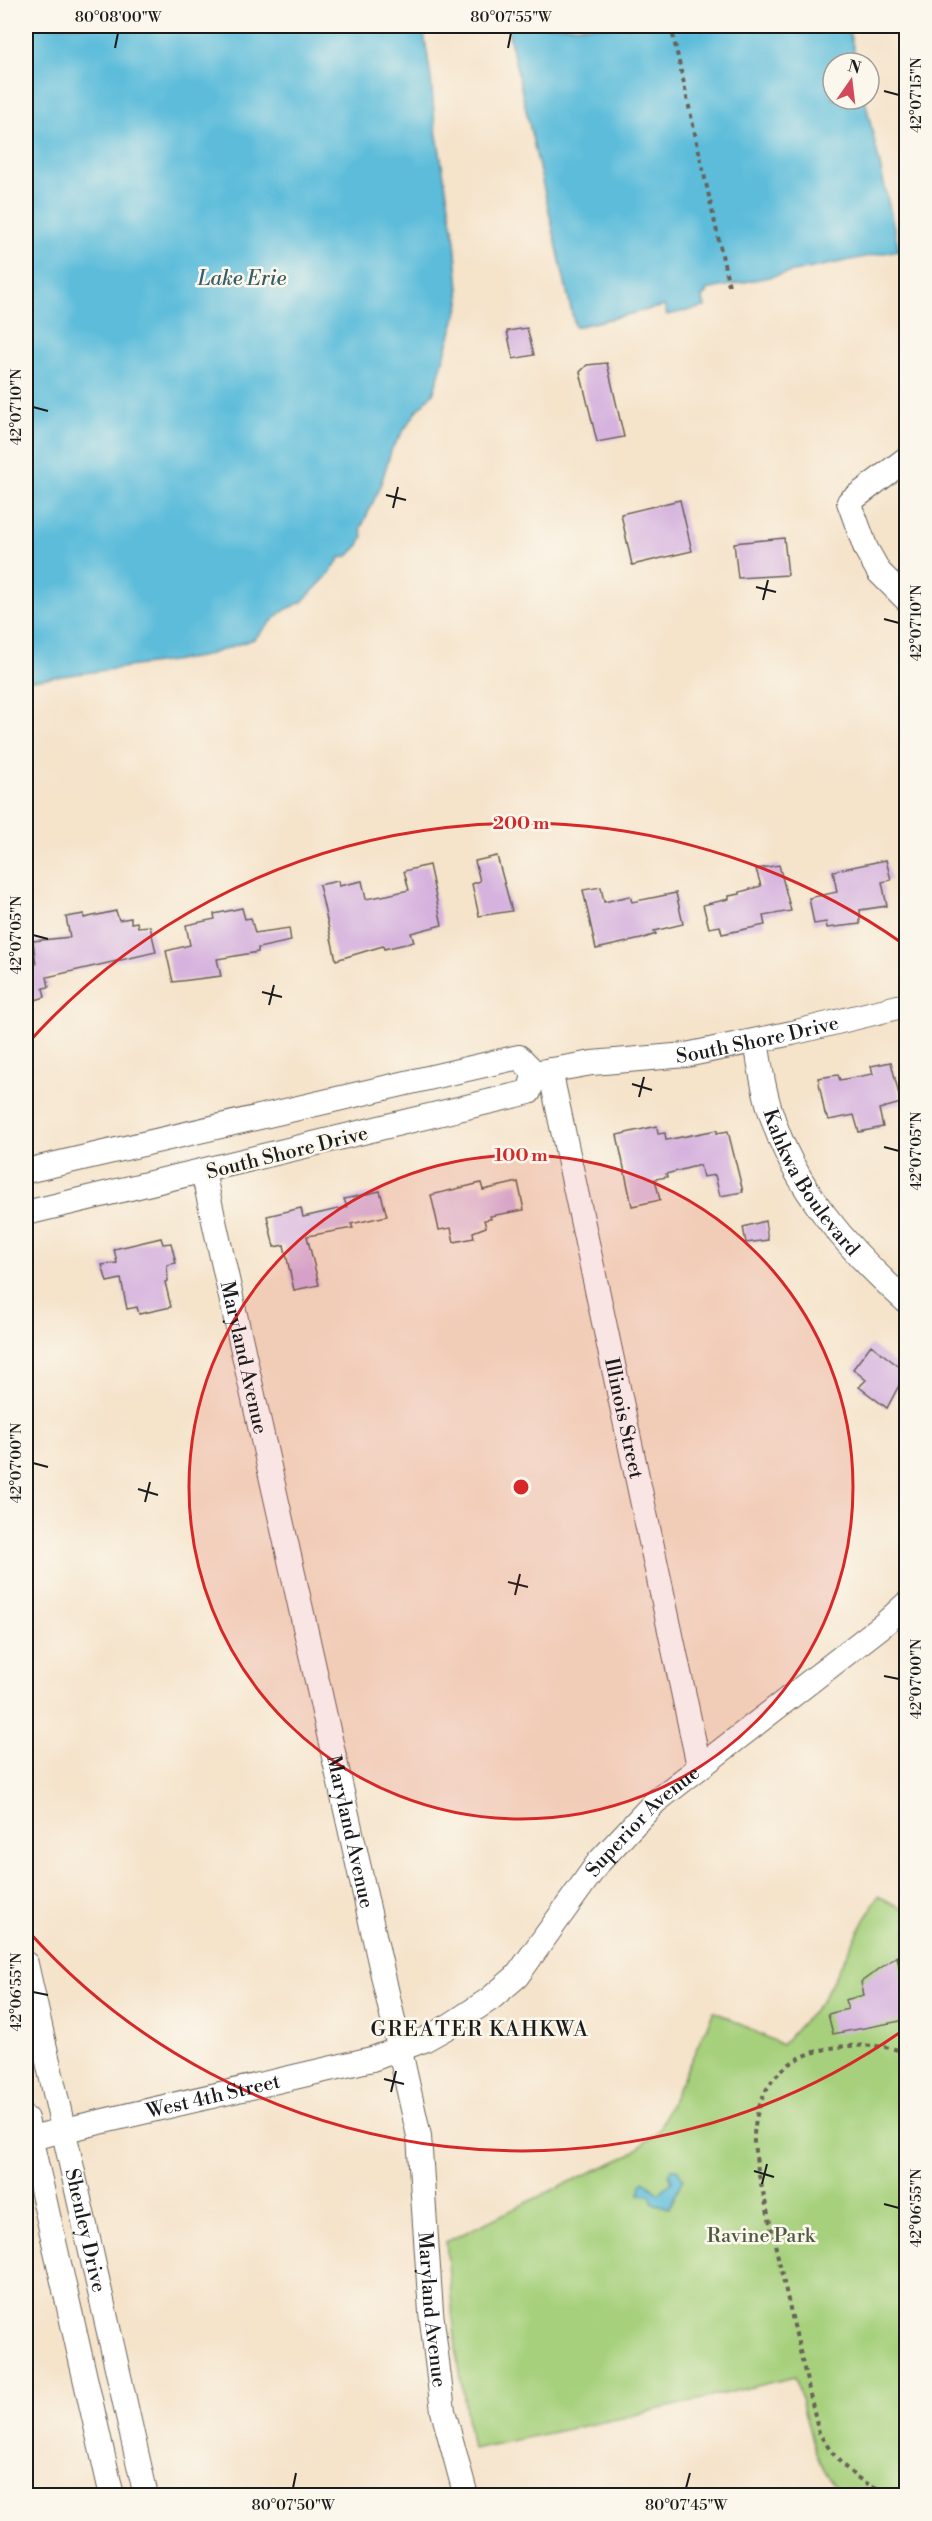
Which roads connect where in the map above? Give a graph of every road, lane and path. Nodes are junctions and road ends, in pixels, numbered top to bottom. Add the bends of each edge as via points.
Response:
1 (671, 26) edge
2 (729, 286) dead end
3 (906, 459) edge
4 (906, 599) edge
5 (906, 1005) edge
6 (756, 1041) junction
7 (542, 1072) junction
8 (26, 1171) edge
9 (203, 1173) junction
10 (26, 1213) edge
11 (906, 1301) edge
12 (906, 1604) edge
13 (699, 1766) junction
14 (26, 1964) edge
15 (399, 2050) junction
16 (906, 2053) edge
17 (63, 2129) junction
18 (27, 2132) edge
19 (906, 2493) edge
20 (112, 2496) edge
21 (146, 2496) edge
22 (465, 2496) edge

1 - 2 path
3 - 4 street via 849,502 879,572
5 - 6 street, South Shore Drive
6 - 7 street, South Shore Drive via 686,1055 629,1058
6 - 11 street, Kahkwa Boulevard via 770,1112 810,1195 851,1249
7 - 8 street, South Shore Drive via 519,1057
7 - 9 street, South Shore Drive via 529,1092
7 - 13 street, Illinois Street
9 - 10 street, South Shore Drive
9 - 15 street, Maryland Avenue
12 - 13 street, Superior Avenue
13 - 15 street, Superior Avenue via 655,1802 598,1863 517,1976 449,2026
14 - 17 street, Shenley Drive
15 - 17 street, West 4th Street
15 - 22 street, Maryland Avenue via 422,2165 431,2312 443,2411
16 - 19 path via 873,2044 832,2047 801,2055 779,2071 759,2105 754,2136 758,2171 819,2433 848,2472 870,2485
17 - 18 street, West 4th Street
17 - 21 street, Shenley Drive
18 - 20 street, Shenley Drive

